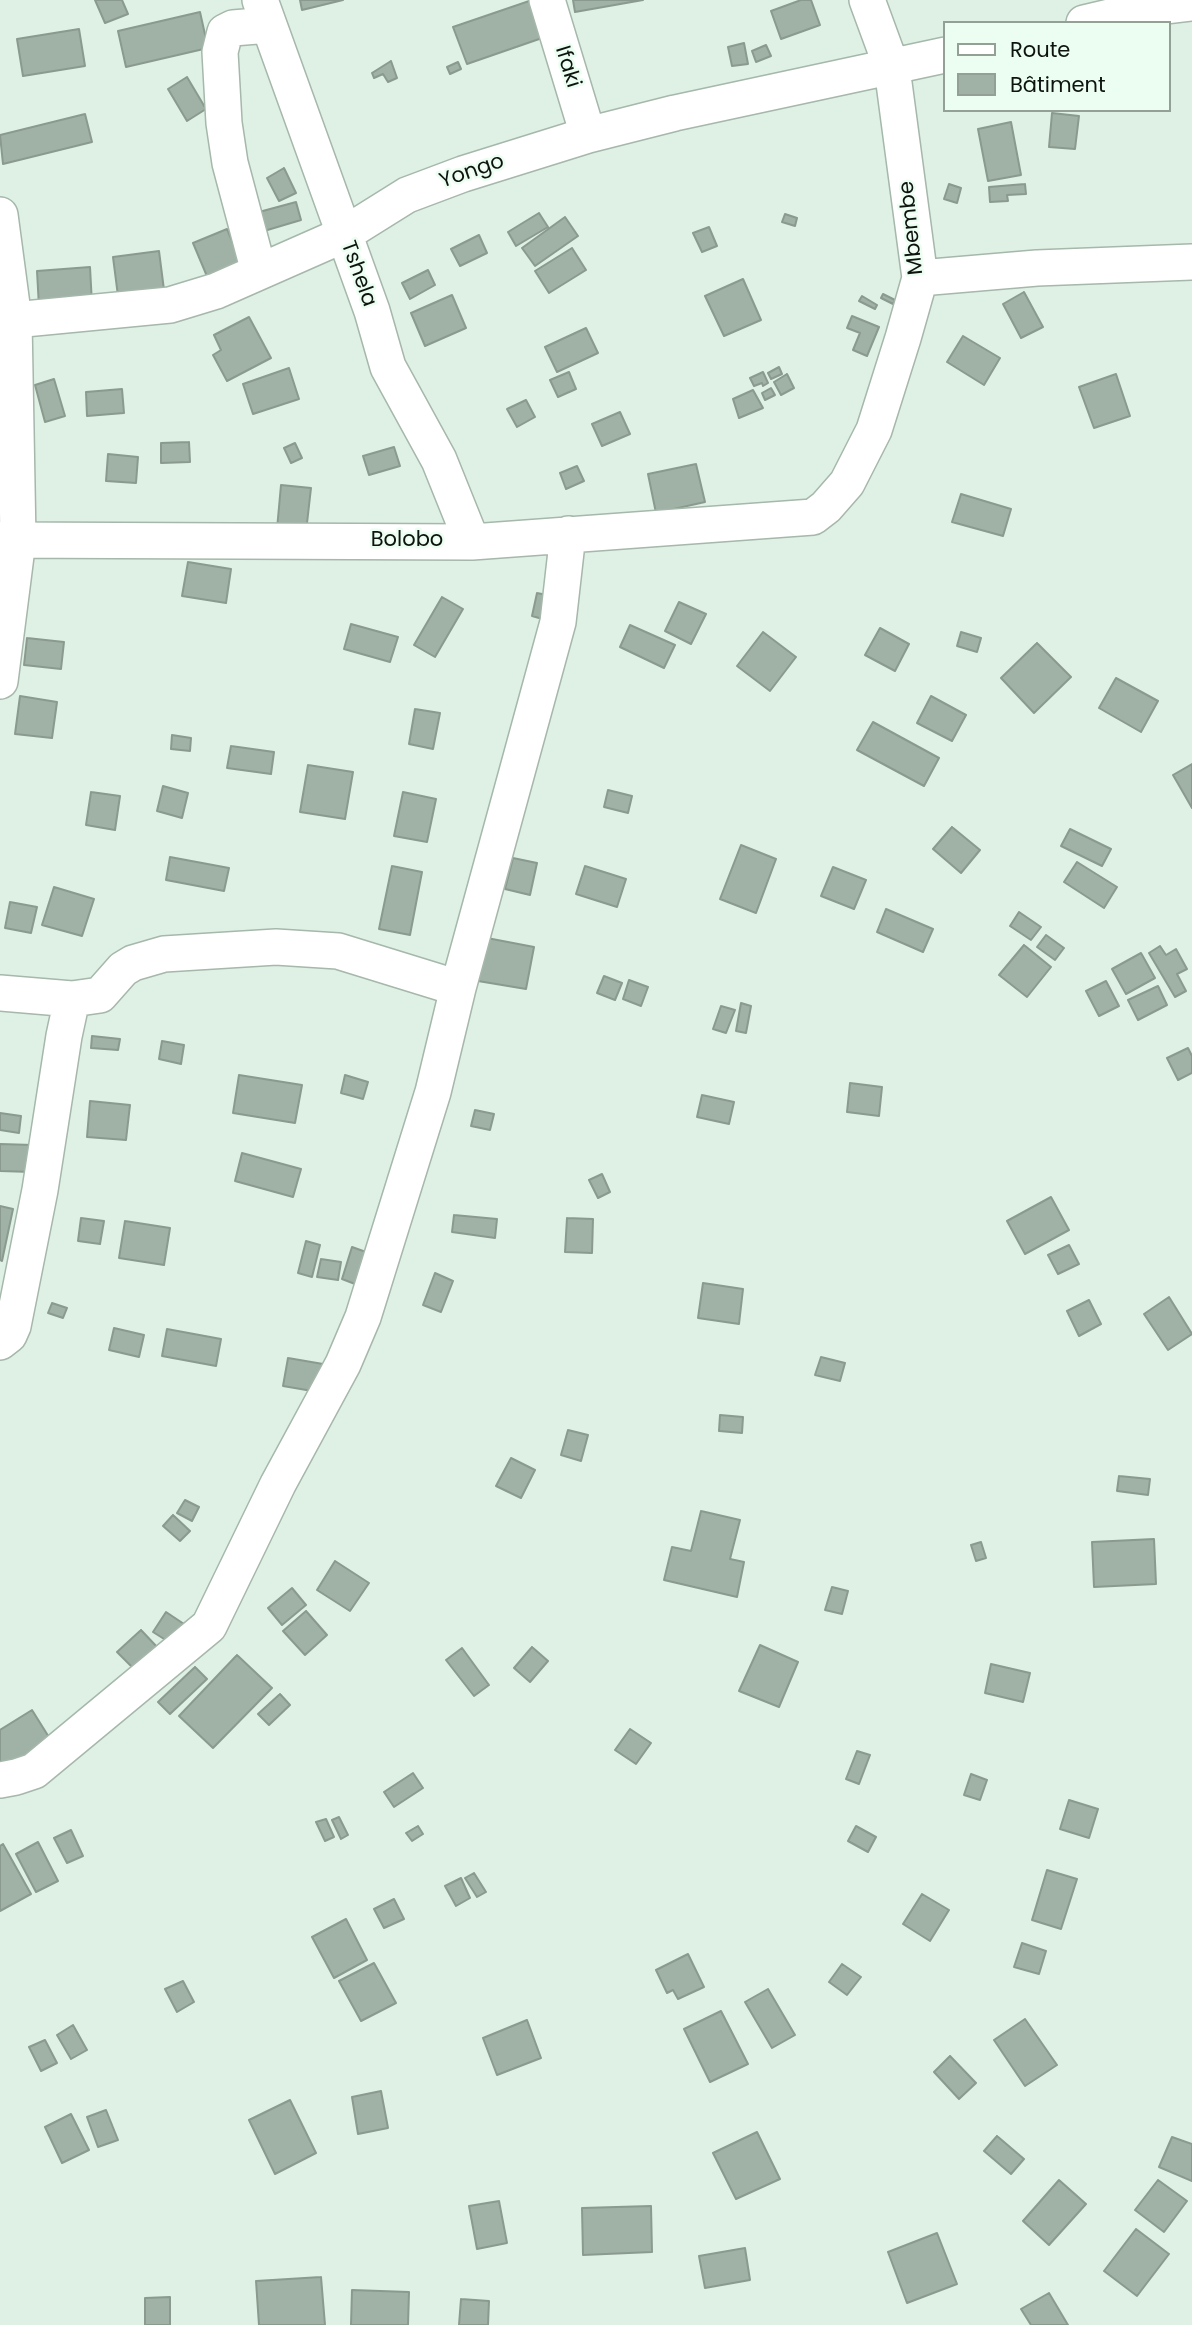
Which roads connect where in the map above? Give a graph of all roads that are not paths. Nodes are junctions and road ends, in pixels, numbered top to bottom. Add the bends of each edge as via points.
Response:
1 (547, 0) edge
2 (867, 0) edge
3 (1192, 3) edge
4 (1147, 4) edge
5 (264, 12) edge
6 (1091, 21) edge
7 (944, 55) edge
8 (892, 68) junction
9 (588, 135) junction
10 (0, 215) edge
11 (343, 235) junction
12 (1192, 262) edge
13 (259, 272) junction
14 (919, 278) junction
15 (14, 320) junction
16 (813, 517) joint
17 (568, 534) junction
18 (9, 540) edge
19 (472, 542) junction
20 (0, 681) edge
21 (458, 988) junction
22 (0, 993) edge
23 (72, 999) junction
24 (0, 1342) edge
25 (0, 1780) edge

1 - 9 street, Ifaki
2 - 8 street, Mbembe
3 - 4 street
4 - 6 street
5 - 11 street, Tshela
5 - 13 street via 225,32 220,52 230,163
7 - 8 street, Yongo
8 - 9 street, Yongo
8 - 14 street, Mbembe
9 - 11 street, Yongo via 407,195
10 - 15 street
11 - 13 street, Yongo
11 - 19 street, Tshela via 388,367 439,460
12 - 14 street
13 - 15 street, Yongo via 170,305
14 - 16 street, Mbembe via 873,430 847,483
15 - 18 street
16 - 17 street, Bolobo
17 - 19 street, Bolobo
17 - 21 street via 558,622
18 - 19 street, Bolobo
18 - 20 street
21 - 23 street via 338,951 276,947 164,954 132,963 100,995
21 - 25 street via 433,1092 363,1317 209,1626 34,1771
22 - 23 street
23 - 24 street via 13,1326

